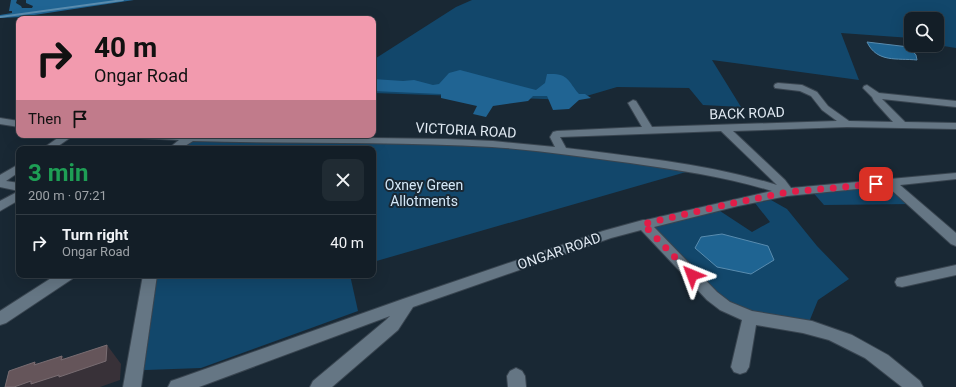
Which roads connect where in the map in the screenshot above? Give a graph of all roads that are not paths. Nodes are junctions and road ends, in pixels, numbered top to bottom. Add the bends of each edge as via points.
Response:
1 (778, 86) dead end
2 (867, 88) dead end
3 (877, 96) junction
4 (633, 103) dead end
5 (955, 105) edge
6 (0, 121) edge
7 (16, 124) edge
8 (847, 124) junction
9 (902, 125) junction
10 (956, 126) edge
11 (724, 128) junction
12 (649, 130) junction
13 (64, 138) edge
14 (190, 138) edge
15 (287, 138) edge
16 (52, 146) edge
17 (178, 146) edge
18 (562, 150) junction
19 (16, 170) edge
20 (956, 176) edge
21 (0, 181) edge
22 (891, 183) junction
23 (16, 186) edge
24 (788, 192) junction
25 (16, 197) edge
26 (0, 207) edge
27 (643, 224) junction
28 (956, 241) edge
29 (956, 270) edge
30 (62, 278) edge
31 (150, 278) edge
32 (902, 282) dead end
33 (408, 303) junction
34 (750, 318) junction
35 (0, 319) edge
36 (740, 367) dead end
37 (327, 384) edge
38 (132, 387) edge
39 (177, 387) edge
40 (914, 387) edge

1 - 8 street via 802,88 814,94 826,108
2 - 3 street
3 - 5 street
3 - 9 street
4 - 12 street
6 - 7 street
8 - 9 street, BACK ROAD
8 - 11 street, BACK ROAD
9 - 10 street, BACK ROAD
11 - 12 street, BACK ROAD
11 - 24 street via 781,182
12 - 18 street, BACK ROAD via 557,134 555,137
13 - 16 street
14 - 17 street
15 - 18 street, VICTORIA ROAD via 448,142
18 - 24 street, VICTORIA ROAD via 732,177
19 - 21 street
20 - 22 street, ONGAR ROAD
21 - 23 street
22 - 24 street, ONGAR ROAD
22 - 28 street
24 - 27 street, ONGAR ROAD
25 - 26 street
27 - 33 street, ONGAR ROAD
27 - 34 street via 712,296 725,306
29 - 32 street
30 - 35 street
31 - 38 street
33 - 37 street via 392,325
33 - 39 street, ONGAR ROAD
34 - 36 street
34 - 40 street via 835,334 874,354 899,372

